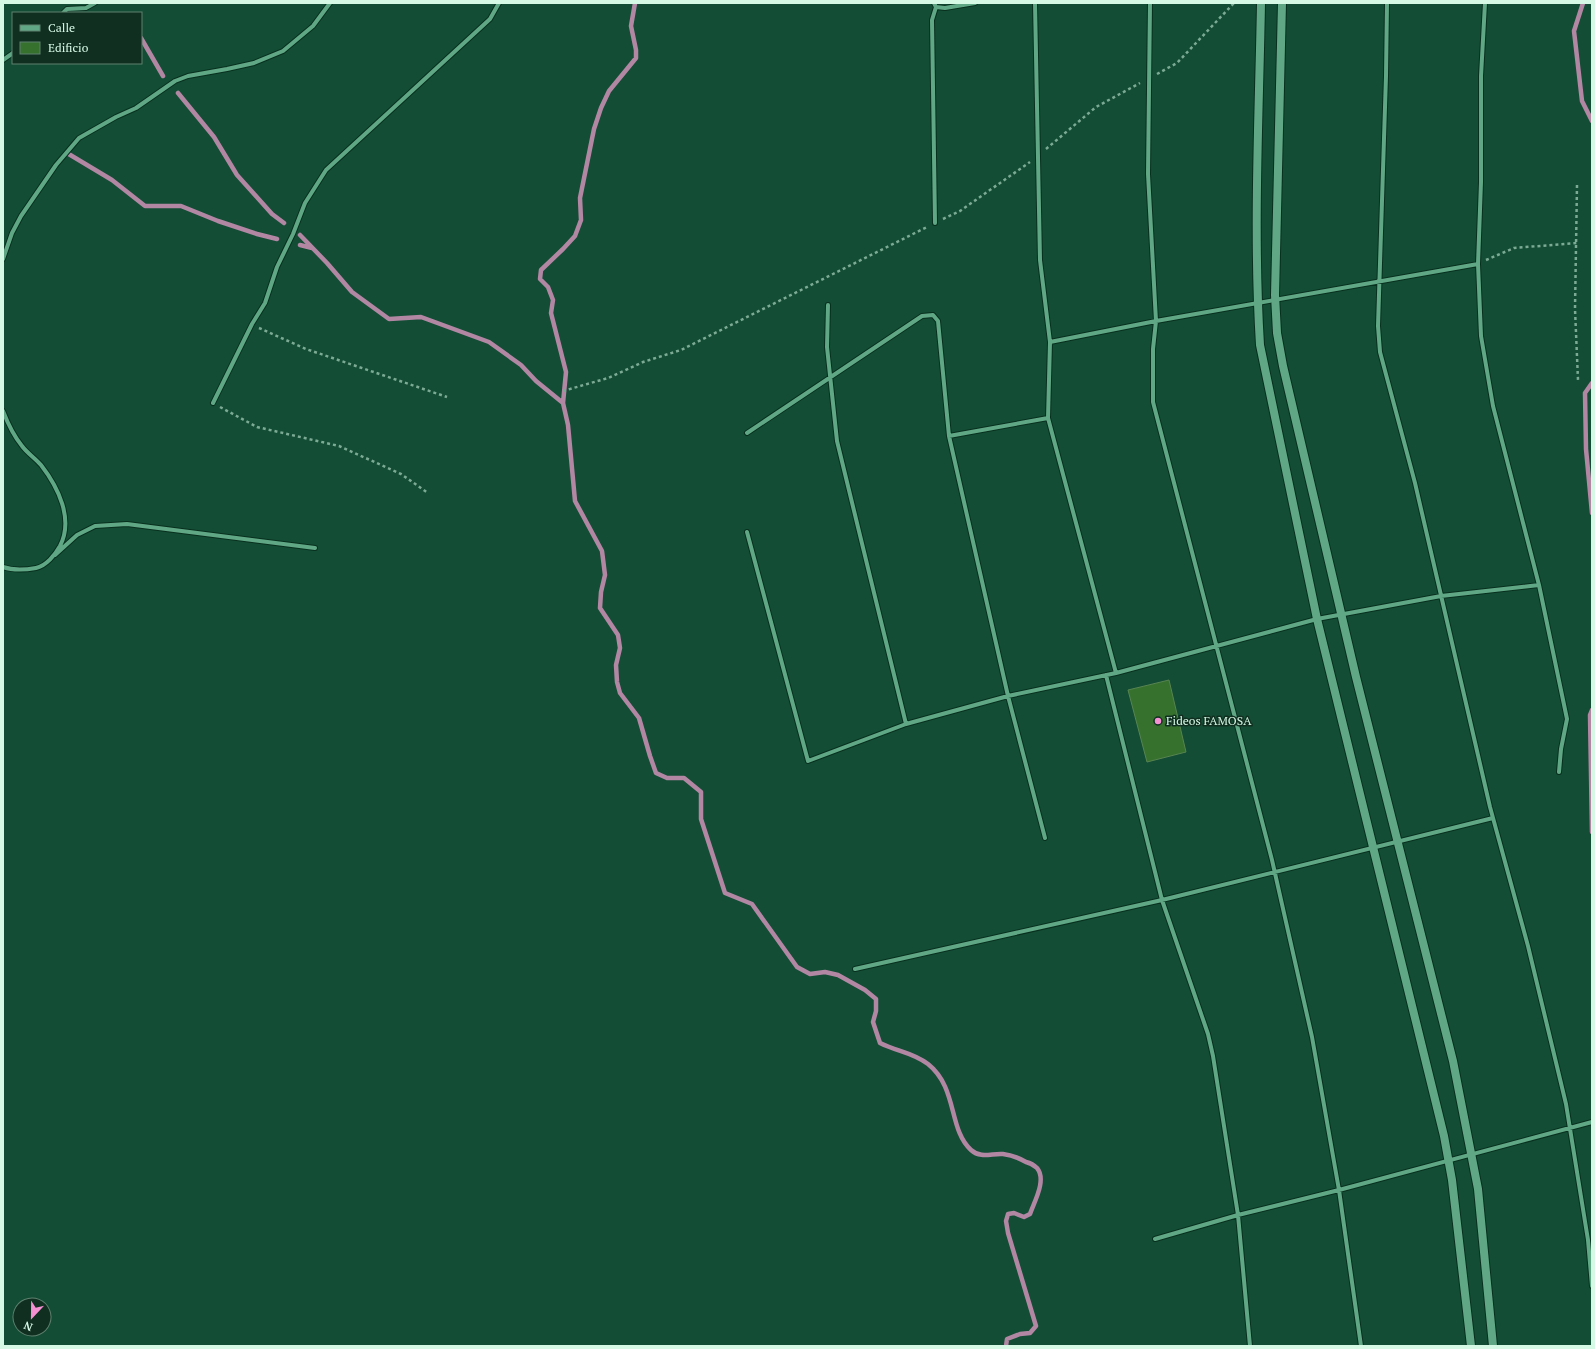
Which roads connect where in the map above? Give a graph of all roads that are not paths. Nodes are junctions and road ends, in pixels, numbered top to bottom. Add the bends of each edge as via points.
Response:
1 (95, 3) edge
2 (330, 3) edge
3 (499, 3) edge
4 (975, 3) edge
5 (1035, 3) edge
6 (1150, 3) edge
7 (1261, 3) edge
8 (1282, 3) edge
9 (1387, 3) edge
10 (1484, 3) edge
11 (935, 5) edge
12 (64, 12) edge
13 (12, 54) edge
14 (3, 60) edge
15 (935, 223) road end
16 (3, 258) edge
17 (1478, 264) junction
18 (1379, 281) junction
19 (1276, 299) junction
20 (1257, 303) junction
21 (828, 305) dead end
22 (1156, 320) junction
23 (1050, 342) junction
24 (830, 377) junction
25 (213, 403) road end
26 (3, 411) edge
27 (1048, 418) junction
28 (747, 433) dead end
29 (949, 436) junction
30 (747, 532) dead end
31 (316, 548) dead end
32 (55, 555) junction
33 (3, 567) edge
34 (1539, 585) junction
35 (1441, 596) junction
36 (1342, 614) junction
37 (1317, 619) junction
38 (1217, 646) junction
39 (1116, 673) junction
40 (1106, 675) junction
41 (1008, 696) junction
42 (906, 724) junction
43 (1559, 772) dead end
44 (1493, 818) junction
45 (1044, 838) dead end
46 (1398, 842) junction
47 (1373, 848) junction
48 (1274, 872) junction
49 (1162, 900) junction
50 (855, 969) dead end
51 (1592, 1122) edge
52 (1569, 1128) junction
53 (1471, 1154) junction
54 (1449, 1160) junction
55 (1339, 1190) junction
56 (1238, 1215) junction
57 (1155, 1239) dead end
58 (1592, 1286) edge
59 (1250, 1346) edge
60 (1361, 1346) edge
61 (1471, 1346) edge
62 (1493, 1346) edge

1 - 12 street via 86,8 67,9
2 - 16 street via 313,26 283,51 254,63 175,81 136,108 116,116 79,138 56,165 21,216
3 - 25 street via 490,19 326,170 305,203 265,302
4 - 11 street via 945,8
5 - 23 street via 1040,260
6 - 22 street via 1148,174
7 - 20 main road
8 - 19 main road
9 - 18 street
10 - 17 street
11 - 15 street via 932,20
13 - 14 street
17 - 18 street
17 - 34 street via 1481,336 1493,406
18 - 19 street
18 - 35 street via 1380,352 1415,483
19 - 20 street
19 - 36 main road via 1277,333 1283,366
20 - 22 street
20 - 37 main road via 1260,345
21 - 24 street via 827,347
22 - 23 street
22 - 38 street via 1153,402
23 - 27 street
24 - 28 street
24 - 29 street via 922,316 933,315 938,321
24 - 42 street via 837,440
26 - 32 street via 10,430 53,482 65,510 65,528
27 - 29 street
27 - 39 street
29 - 41 street
30 - 42 street via 808,761
31 - 32 street via 127,524 96,526 78,534
32 - 33 street via 40,567 24,570
34 - 35 street
34 - 43 street via 1567,719
35 - 36 street
35 - 44 street
36 - 37 street
36 - 46 main road
37 - 38 street
37 - 47 main road
38 - 39 street
38 - 48 street
39 - 40 street
40 - 41 street
40 - 49 street
41 - 42 street
41 - 45 street
44 - 46 street
44 - 52 street via 1528,946 1566,1104
46 - 47 street
46 - 53 main road via 1453,1060
47 - 48 street
47 - 54 main road
48 - 49 street
48 - 55 street via 1312,1037
49 - 50 street
49 - 56 street via 1208,1034
51 - 52 street
52 - 53 street
52 - 58 street via 1588,1240
53 - 54 street
53 - 62 main road via 1478,1189
54 - 55 street
54 - 61 main road
55 - 56 street
55 - 60 street
56 - 57 street
56 - 59 street

